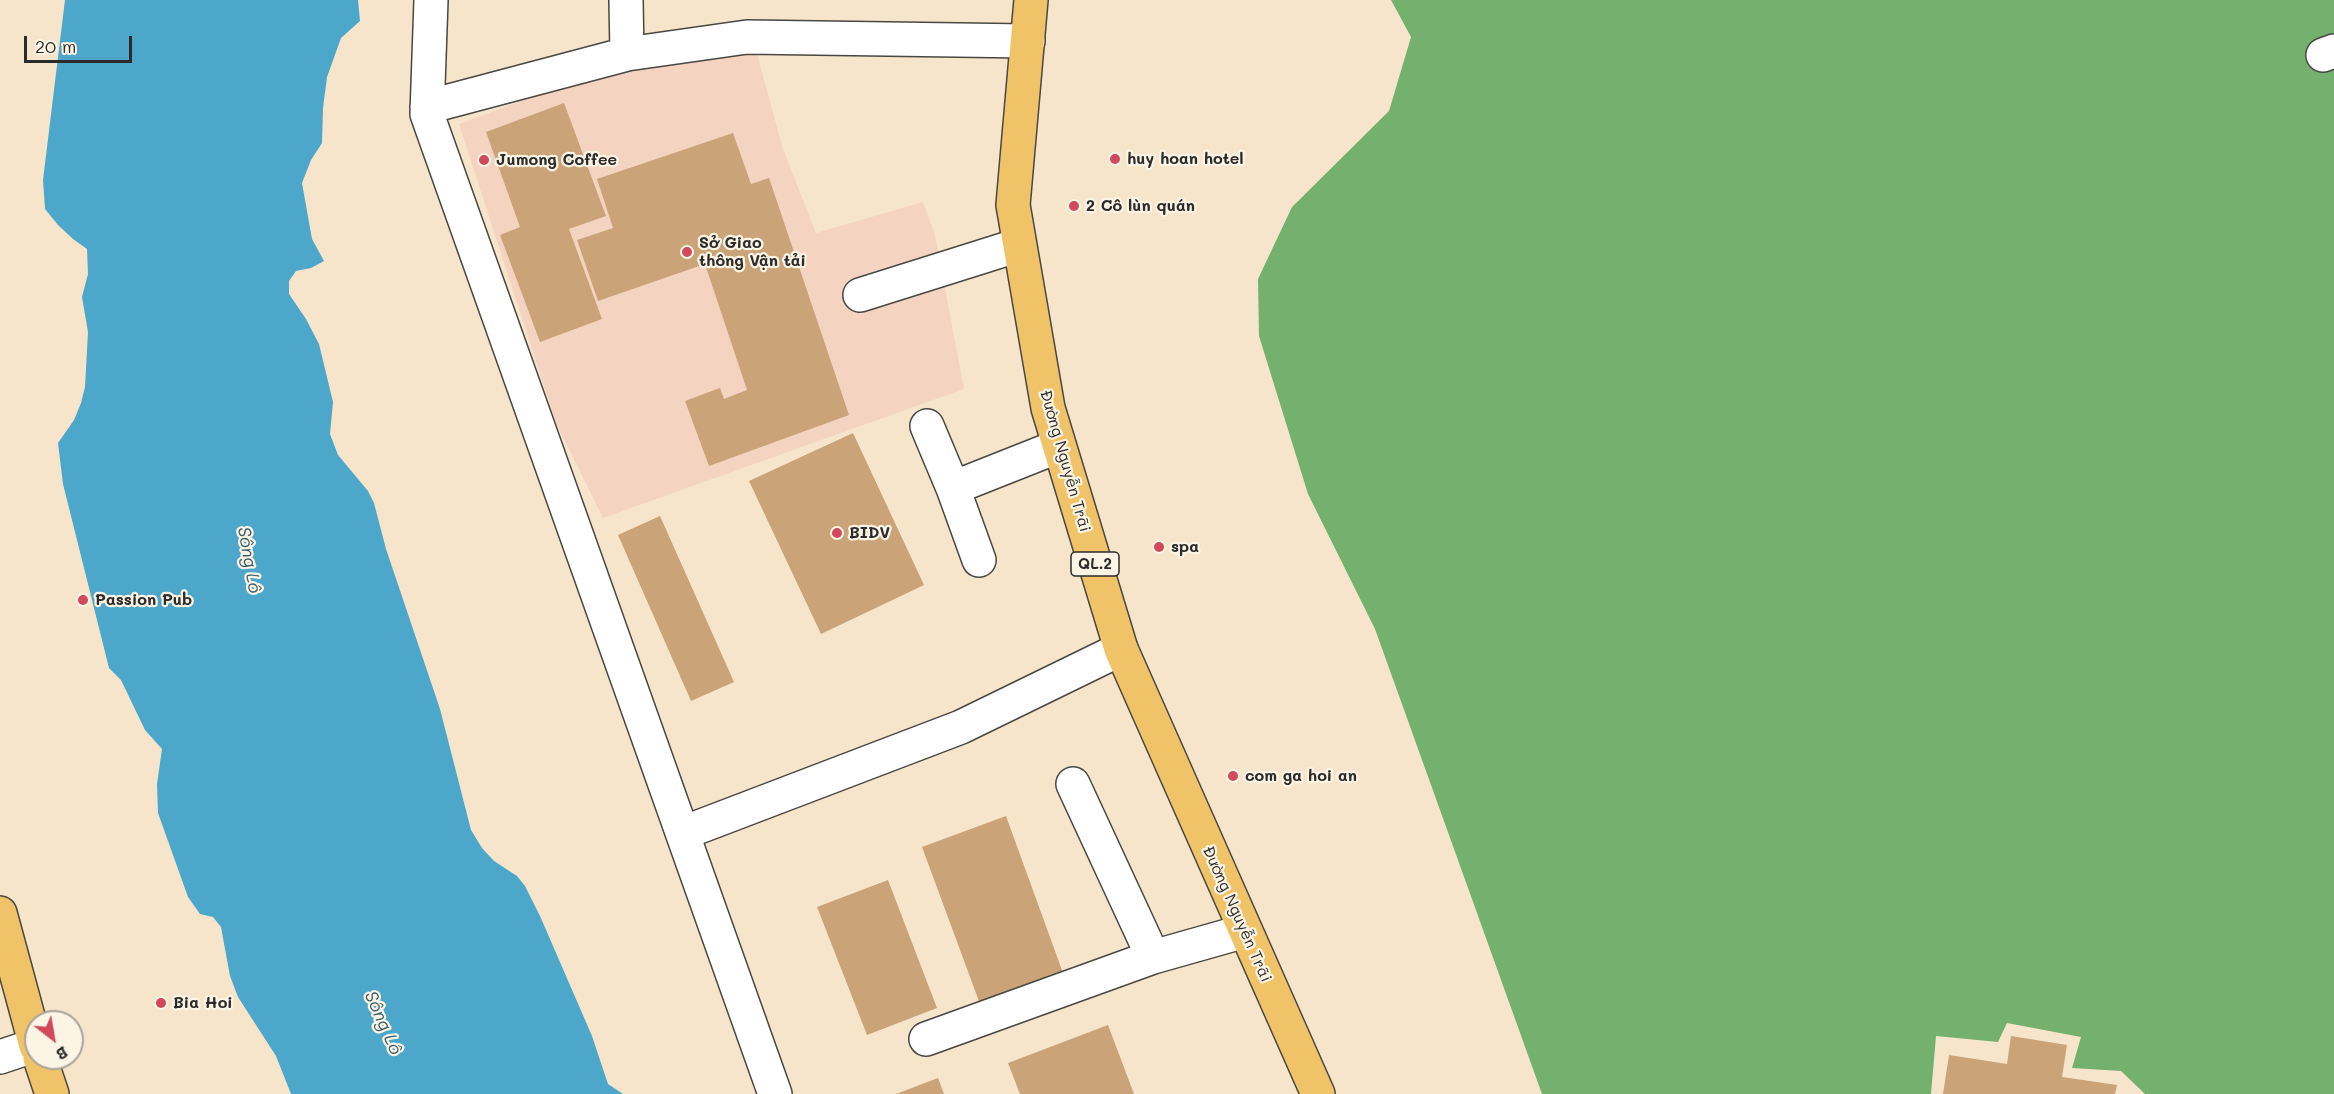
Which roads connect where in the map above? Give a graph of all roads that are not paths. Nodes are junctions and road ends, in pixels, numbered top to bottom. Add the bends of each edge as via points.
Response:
1 (431, 0) edge
2 (626, 0) edge
3 (1031, 0) edge
4 (1028, 41) junction
5 (627, 54) junction
6 (427, 107) junction
7 (1019, 245) junction
8 (860, 295) dead end
9 (927, 426) dead end
10 (1059, 446) junction
11 (953, 488) junction
12 (979, 560) dead end
13 (1121, 650) junction
14 (1073, 784) dead end
15 (683, 833) junction
16 (0, 913) edge
17 (1245, 931) junction
18 (1153, 957) junction
19 (26, 1010) edge
20 (926, 1039) dead end
21 (24, 1050) edge
22 (0, 1057) edge
23 (44, 1070) edge
24 (52, 1094) edge
25 (775, 1094) edge
26 (1318, 1094) edge

1 - 6 street
2 - 5 street
3 - 4 main road, Đường Nguyễn Trãi / QL.2
4 - 5 street via 747,37
4 - 7 main road, Đường Nguyễn Trãi / QL.2 via 1012,205
5 - 6 street
6 - 15 street
7 - 8 street
7 - 10 main road, Đường Nguyễn Trãi / QL.2 via 1047,408
9 - 11 street
10 - 11 street
10 - 13 main road, Đường Nguyễn Trãi / QL.2
11 - 12 street
13 - 15 street via 962,727
13 - 17 main road, Đường Nguyễn Trãi / QL.2
14 - 18 street
15 - 25 street
16 - 19 main road
17 - 18 street
17 - 26 main road, Đường Nguyễn Trãi / QL.2
18 - 20 street
21 - 22 street
23 - 24 main road

